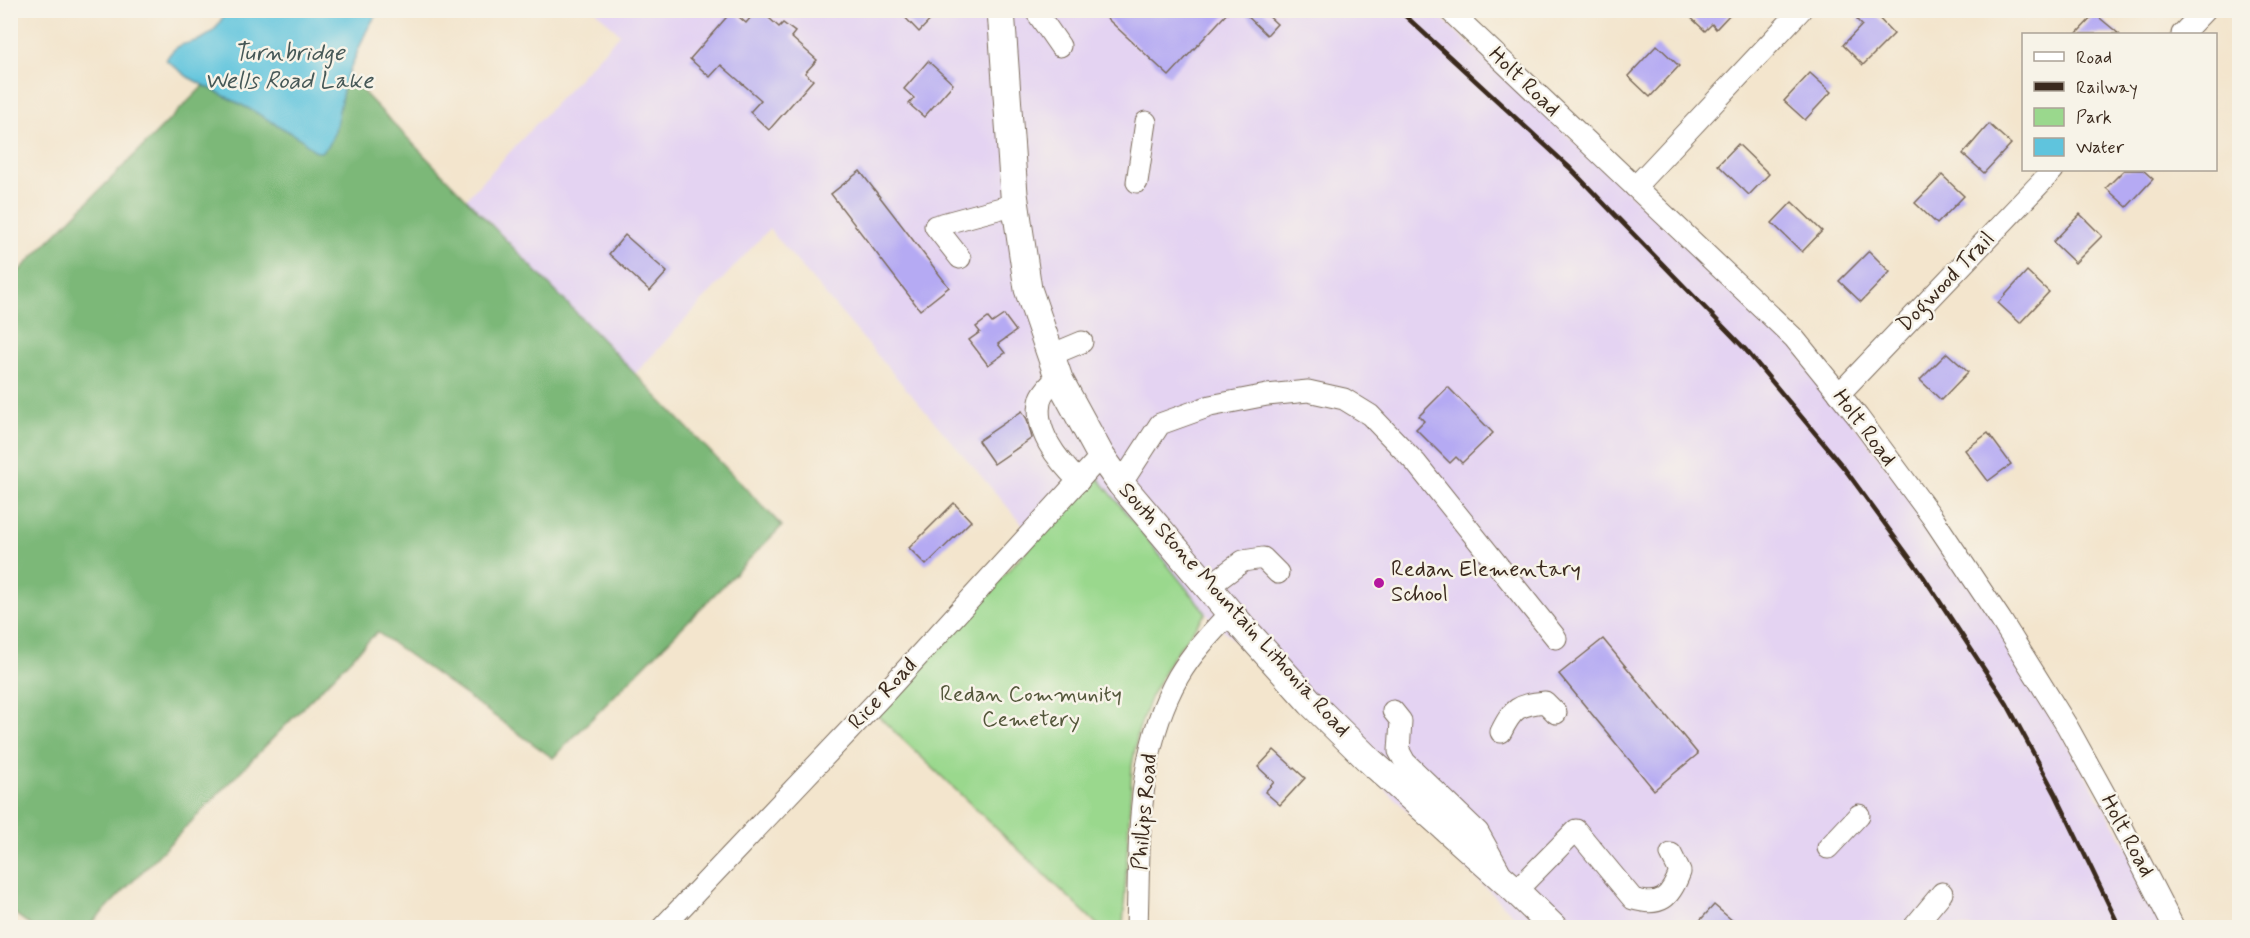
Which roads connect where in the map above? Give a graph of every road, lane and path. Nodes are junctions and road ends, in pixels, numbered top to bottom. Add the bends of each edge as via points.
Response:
1 (1001, 10) edge
2 (1035, 10) edge
3 (1449, 10) edge
4 (1801, 10) edge
5 (2205, 10) edge
6 (2183, 33) edge
7 (1060, 46) dead end
8 (1146, 122) dead end
9 (2052, 171) edge
10 (1137, 182) dead end
11 (1635, 187) junction
12 (1016, 204) junction
13 (960, 258) dead end
14 (1082, 342) dead end
15 (1054, 366) junction
16 (1839, 394) junction
17 (1101, 456) junction
18 (1079, 482) junction
19 (1121, 484) junction
20 (1278, 573) dead end
21 (1208, 587) junction
22 (1230, 613) junction
23 (1556, 638) dead end
24 (1393, 711) dead end
25 (1556, 713) dead end
26 (1501, 732) dead end
27 (1859, 815) dead end
28 (1828, 848) dead end
29 (1671, 854) dead end
30 (1510, 886) junction
31 (1942, 892) dead end
32 (662, 927) edge
33 (1137, 927) edge
34 (1554, 927) edge
35 (1913, 927) edge
36 (2174, 927) edge

1 - 12 main road, South Stone Mountain Lithonia Road
2 - 7 street
3 - 11 street, Holt Road
4 - 11 street
5 - 6 street
8 - 10 street
9 - 16 street, Dogwood Trail
11 - 16 street, Holt Road via 1794,338
12 - 13 street via 935,226
12 - 15 main road, South Stone Mountain Lithonia Road via 1028,289
14 - 15 street
15 - 17 main road, South Stone Mountain Lithonia Road
15 - 18 street via 1041,397 1039,417 1046,439
16 - 36 street, Holt Road via 1932,517 2001,620 2105,793
17 - 18 street, Rice Road
17 - 19 main road, South Stone Mountain Lithonia Road
18 - 32 street, Rice Road
19 - 21 main road, South Stone Mountain Lithonia Road
19 - 23 street via 1160,424 1210,406 1267,395 1308,391 1344,399 1370,415 1416,463
20 - 21 street via 1263,558 1244,561
21 - 22 main road, South Stone Mountain Lithonia Road
22 - 30 main road, South Stone Mountain Lithonia Road via 1369,760
22 - 33 street, Phillips Road via 1179,676 1162,709 1150,748 1144,786
24 - 30 street via 1401,721 1399,751 1405,762 1478,832
25 - 26 street via 1545,702 1524,704 1508,717
27 - 28 street
29 - 30 street via 1680,872 1674,888 1661,901 1634,899 1576,830
30 - 34 main road, South Stone Mountain Lithonia Road
31 - 35 street

